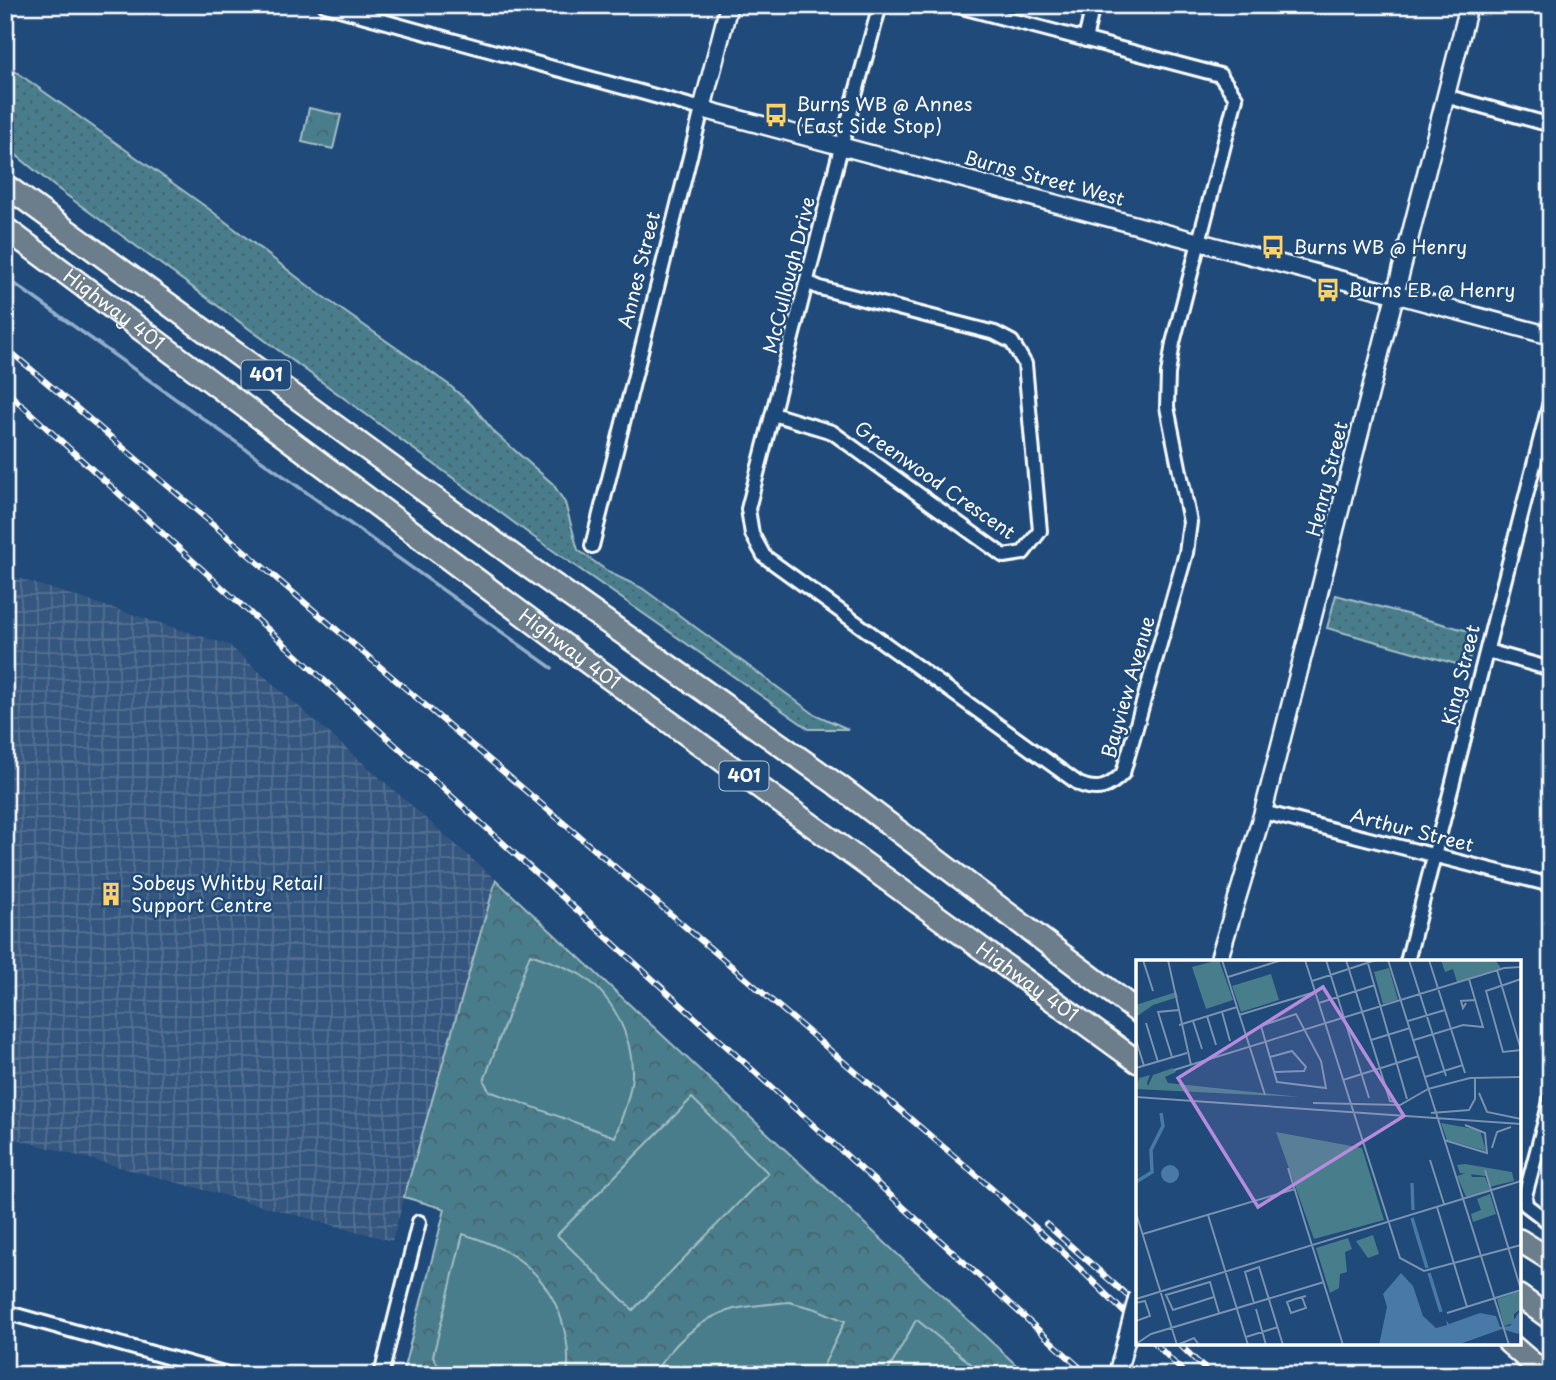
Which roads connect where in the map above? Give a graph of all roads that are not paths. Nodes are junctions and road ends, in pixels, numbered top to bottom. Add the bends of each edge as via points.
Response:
1 (325, 5) edge
2 (729, 5) edge
3 (880, 5) edge
4 (954, 5) edge
5 (1093, 5) edge
6 (1469, 5) edge
7 (1085, 40) junction
8 (1445, 96) junction
9 (702, 109) junction
10 (1551, 125) edge
11 (842, 146) junction
12 (5, 185) edge
13 (5, 229) edge
14 (1199, 242) junction
15 (807, 282) junction
16 (1396, 296) junction
17 (1551, 337) edge
18 (1551, 398) edge
19 (773, 414) junction
20 (592, 546) dead end
21 (1487, 651) junction
22 (1551, 669) edge
23 (836, 784) junction
24 (1263, 812) junction
25 (1435, 856) junction
26 (1551, 885) edge
27 (1219, 960) edge
28 (1408, 960) edge
29 (1136, 994) edge
30 (1136, 1010) edge
31 (1136, 1061) edge
32 (1551, 1098) edge
33 (419, 1222) dead end
34 (1551, 1224) edge
35 (1521, 1241) edge
36 (1551, 1260) edge
37 (1521, 1297) edge
38 (1136, 1303) edge
39 (5, 1312) edge
40 (1551, 1319) edge
41 (1513, 1345) edge
42 (1514, 1345) edge
43 (1551, 1370) edge
44 (232, 1375) edge
45 (381, 1375) edge
46 (1117, 1375) edge
47 (1546, 1375) edge

1 - 9 street, Burns Street West
2 - 9 main road, Annes Street
3 - 11 street, McCullough Drive
4 - 7 street, Bayview Avenue
5 - 7 street
6 - 8 main road, Henry Street
7 - 14 street, Bayview Avenue via 1220,75 1236,98
8 - 10 street
8 - 16 main road, Henry Street
9 - 11 main road, Burns Street West
9 - 20 street, Annes Street
11 - 14 main road, Burns Street West
11 - 15 street, McCullough Drive
12 - 23 highway, Highway 401 / 401 via 515,557
13 - 31 highway, Highway 401 / 401 via 587,662
14 - 16 main road, Burns Street West
14 - 19 street, Bayview Avenue via 1168,374 1167,408 1190,522 1186,552 1123,773 1112,785 1090,789 1079,784 764,556 752,534 748,509
15 - 19 street, McCullough Drive
15 - 19 street, Greenwood Crescent via 995,333 1012,342 1025,363 1040,531 1023,553 1004,556 832,432
16 - 17 main road, Burns Street West
16 - 24 main road, Henry Street
18 - 21 street, King Street
21 - 22 street
21 - 25 street, King Street
23 - 29 highway
23 - 30 highway, Highway 401 / 401
24 - 25 street, Arthur Street
24 - 27 main road, Henry Street
25 - 26 street, Arthur Street
25 - 28 street, King Street
32 - 34 street via 1525,1196 1526,1206
33 - 45 street
35 - 36 highway
37 - 40 highway
38 - 46 main road, bridge
39 - 44 street
41 - 47 highway
42 - 43 highway

